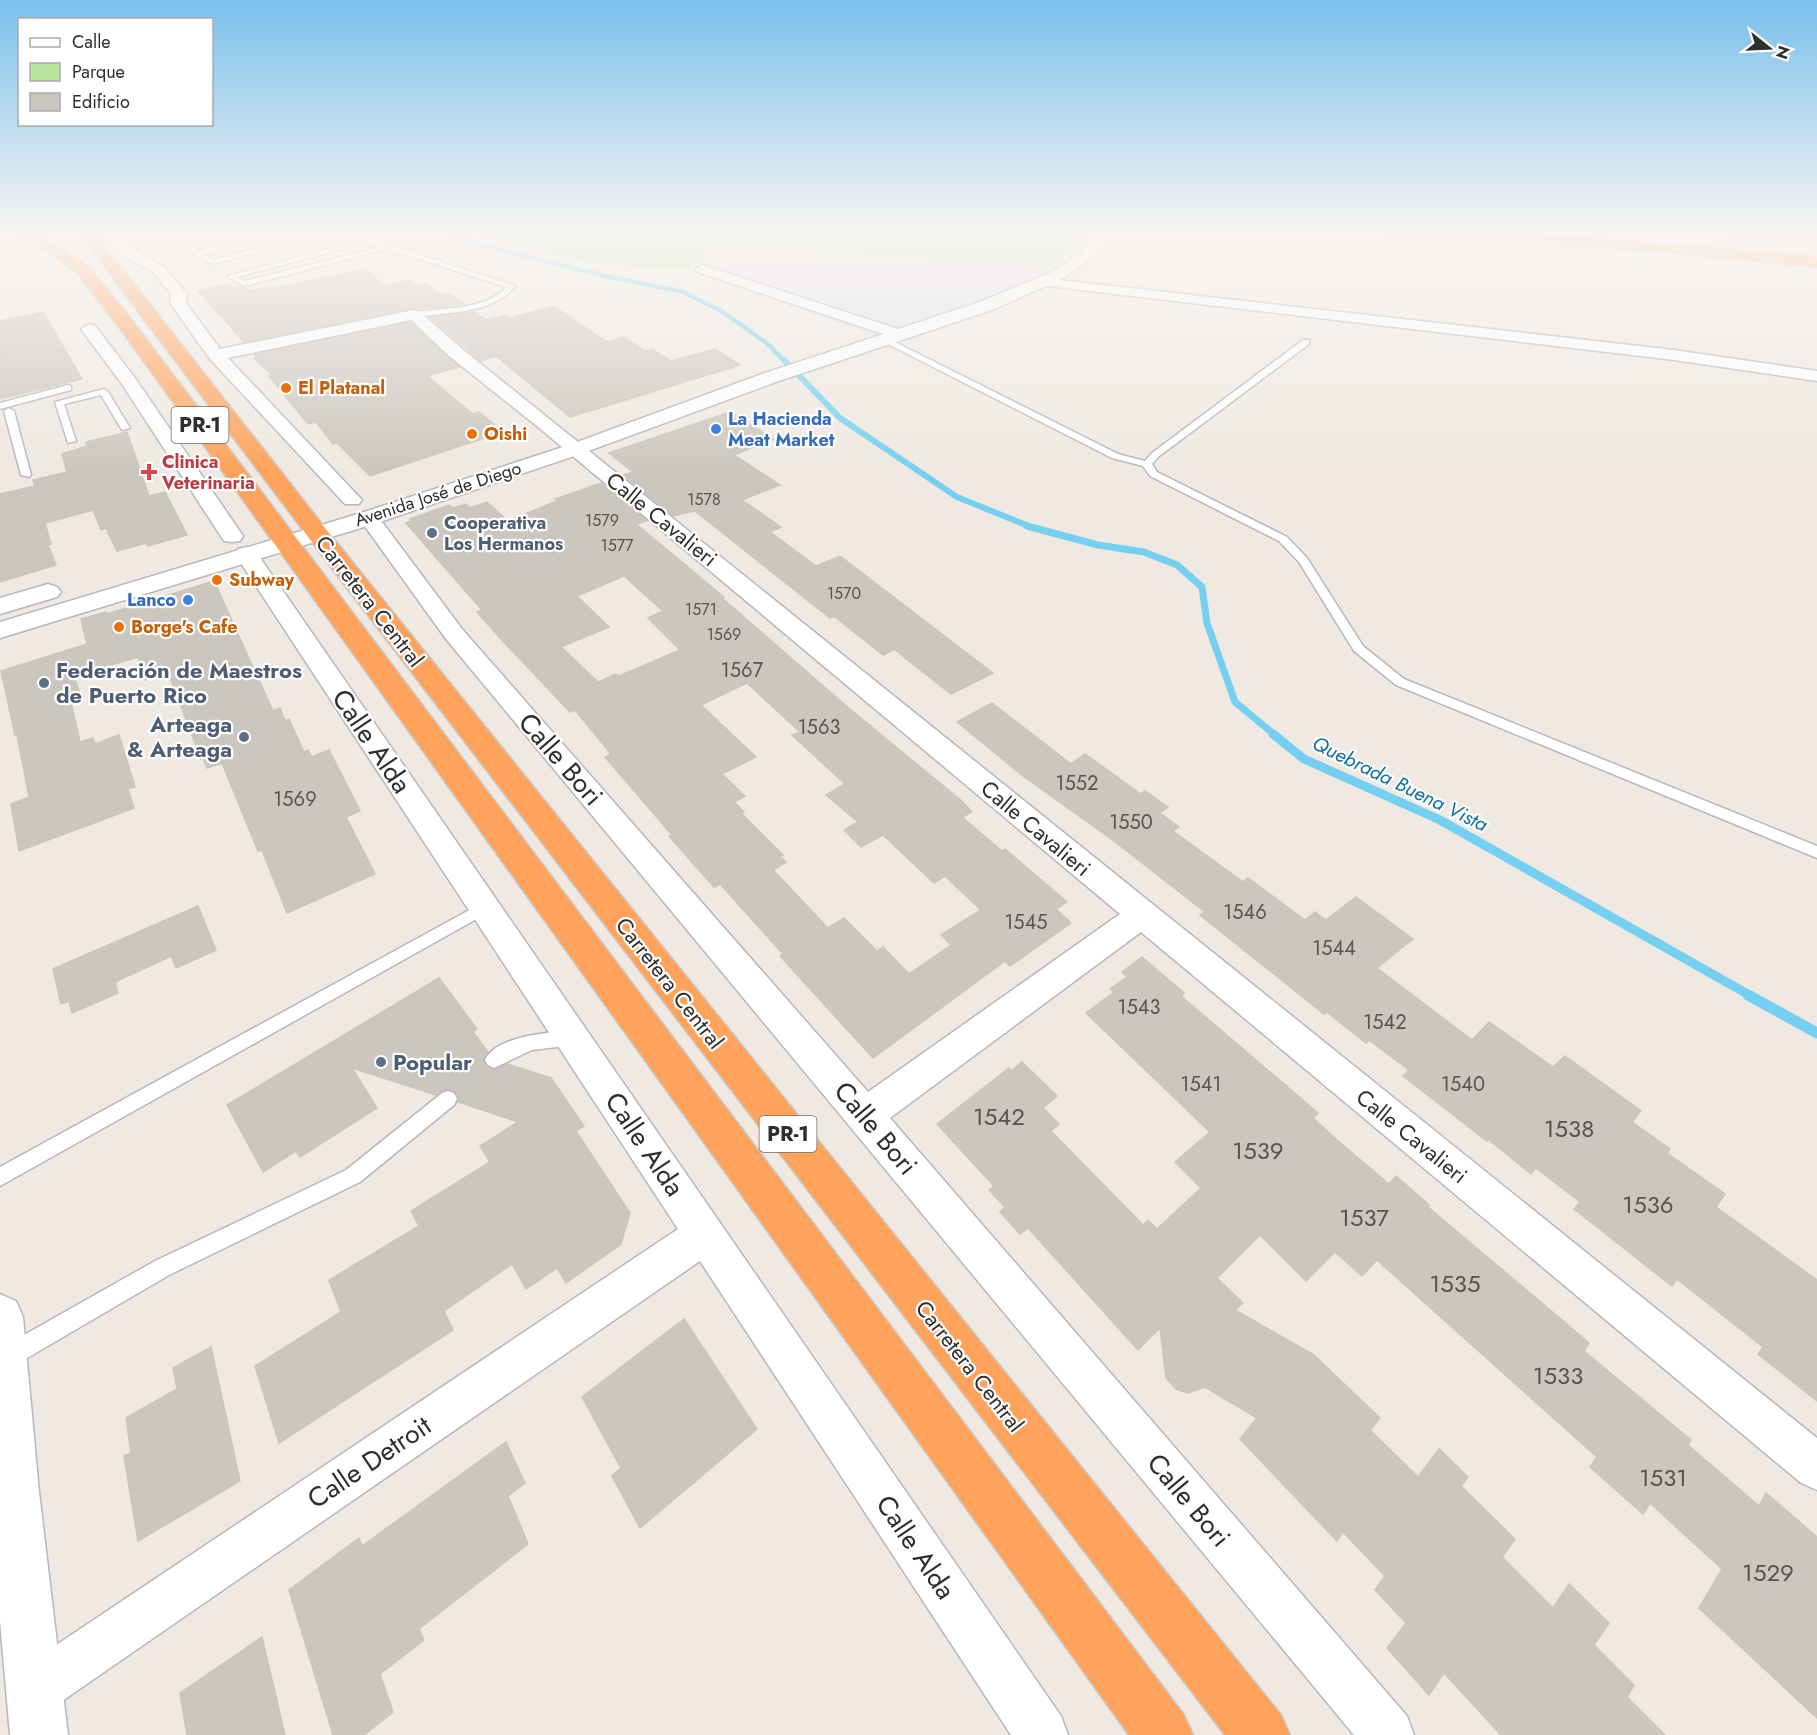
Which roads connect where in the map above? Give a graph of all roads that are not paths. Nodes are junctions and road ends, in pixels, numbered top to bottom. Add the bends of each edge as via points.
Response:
1 (118, 310) edge
2 (139, 310) edge
3 (183, 310) edge
4 (448, 310) edge
5 (816, 310) edge
6 (974, 310) edge
7 (1285, 310) edge
8 (414, 315) junction
9 (88, 329) dead end
10 (892, 337) junction
11 (1306, 342) dead end
12 (216, 355) junction
13 (1817, 376) edge
14 (72, 399) junction
15 (59, 402) junction
16 (3, 410) edge
17 (125, 428) dead end
18 (71, 441) dead end
19 (557, 441) junction
20 (1148, 464) junction
21 (26, 474) dead end
22 (365, 504) junction
23 (297, 529) junction
24 (239, 545) junction
25 (0, 606) edge
26 (0, 630) edge
27 (1817, 852) edge
28 (484, 908) junction
29 (1142, 915) junction
30 (573, 1038) junction
31 (494, 1060) dead end
32 (448, 1099) dead end
33 (865, 1115) junction
34 (0, 1177) edge
35 (705, 1234) junction
36 (2, 1338) edge
37 (1817, 1467) edge
38 (7, 1496) edge
39 (36, 1713) edge
40 (1042, 1735) edge
41 (1164, 1735) edge
42 (1260, 1735) edge
43 (1388, 1735) edge

1 - 23 highway, Carretera Central / PR-1
2 - 23 highway, Carretera Central / PR-1
3 - 12 street, Calle Bori
4 - 8 lane
5 - 10 street
6 - 10 street, Avenida José de Diego
7 - 13 street via 1684,356
8 - 12 street
8 - 19 street, Calle Cavalieri
9 - 24 street, Calle Alda via 129,382
10 - 19 street, Avenida José de Diego
10 - 20 lane via 1115,456
11 - 20 lane
12 - 22 street, Calle Bori
14 - 15 lane
14 - 16 lane via 80,388 71,385
14 - 17 lane via 104,392
15 - 16 lane
15 - 18 lane
16 - 21 lane
19 - 22 street, Avenida José de Diego
19 - 29 street, Calle Cavalieri
20 - 27 lane via 1153,474 1283,539 1303,560 1358,648 1400,682
22 - 23 street, Avenida José de Diego
22 - 33 street, Calle Bori via 454,634
23 - 24 street, Avenida José de Diego
23 - 41 highway, Carretera Central / PR-1
23 - 42 highway, Carretera Central / PR-1
24 - 25 street, Avenida José de Diego
24 - 26 street, Avenida José de Diego
24 - 28 street, Calle Alda
28 - 30 street, Calle Alda
28 - 34 lane
29 - 33 street
29 - 37 street, Calle Cavalieri
30 - 31 lane via 544,1039 507,1050
30 - 35 street, Calle Alda
32 - 36 lane via 353,1176 162,1268
33 - 43 street, Calle Bori
35 - 39 street, Calle Detroit
35 - 40 street, Calle Alda
36 - 38 street
38 - 39 street

